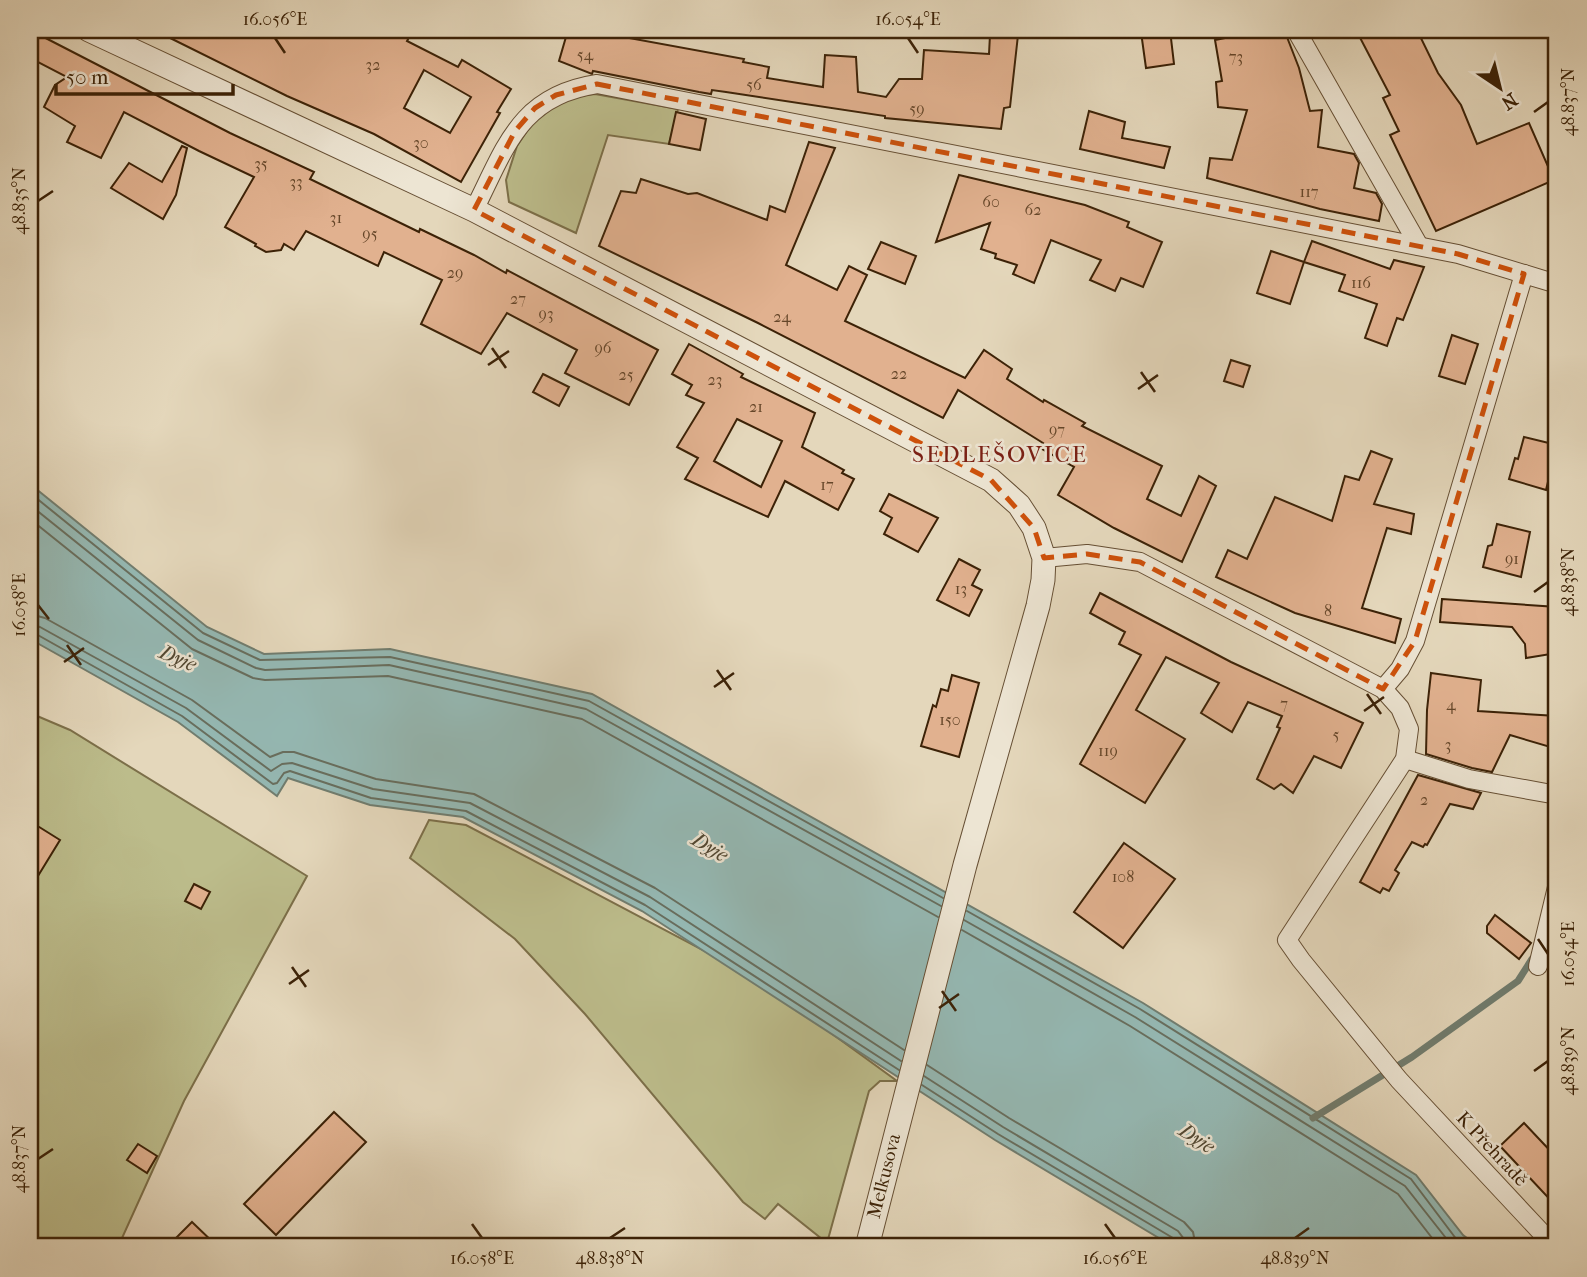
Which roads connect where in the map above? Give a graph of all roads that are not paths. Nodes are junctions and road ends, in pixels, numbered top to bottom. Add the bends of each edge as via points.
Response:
1 (89, 30) edge
2 (1296, 30) edge
3 (474, 210) junction
4 (1419, 246) junction
5 (1524, 274) junction
6 (1557, 284) edge
7 (1044, 558) junction
8 (1383, 689) junction
9 (1405, 758) junction
10 (1557, 794) edge
11 (1557, 887) edge
12 (1538, 967) dead end
13 (867, 1247) edge
14 (1555, 1247) edge

1 - 3 street
2 - 4 street
3 - 4 street via 515,131 535,108 575,87 597,84
3 - 7 street via 991,480 1034,528
4 - 5 street
5 - 6 street
5 - 8 street via 1415,641 1401,669
7 - 8 street via 1087,554 1140,562
7 - 13 street, Melkusova via 1038,606 965,865
8 - 9 street via 1400,708 1409,729
9 - 10 street via 1469,779
9 - 14 street, K Přehradě via 1287,940 1393,1073
11 - 12 street

